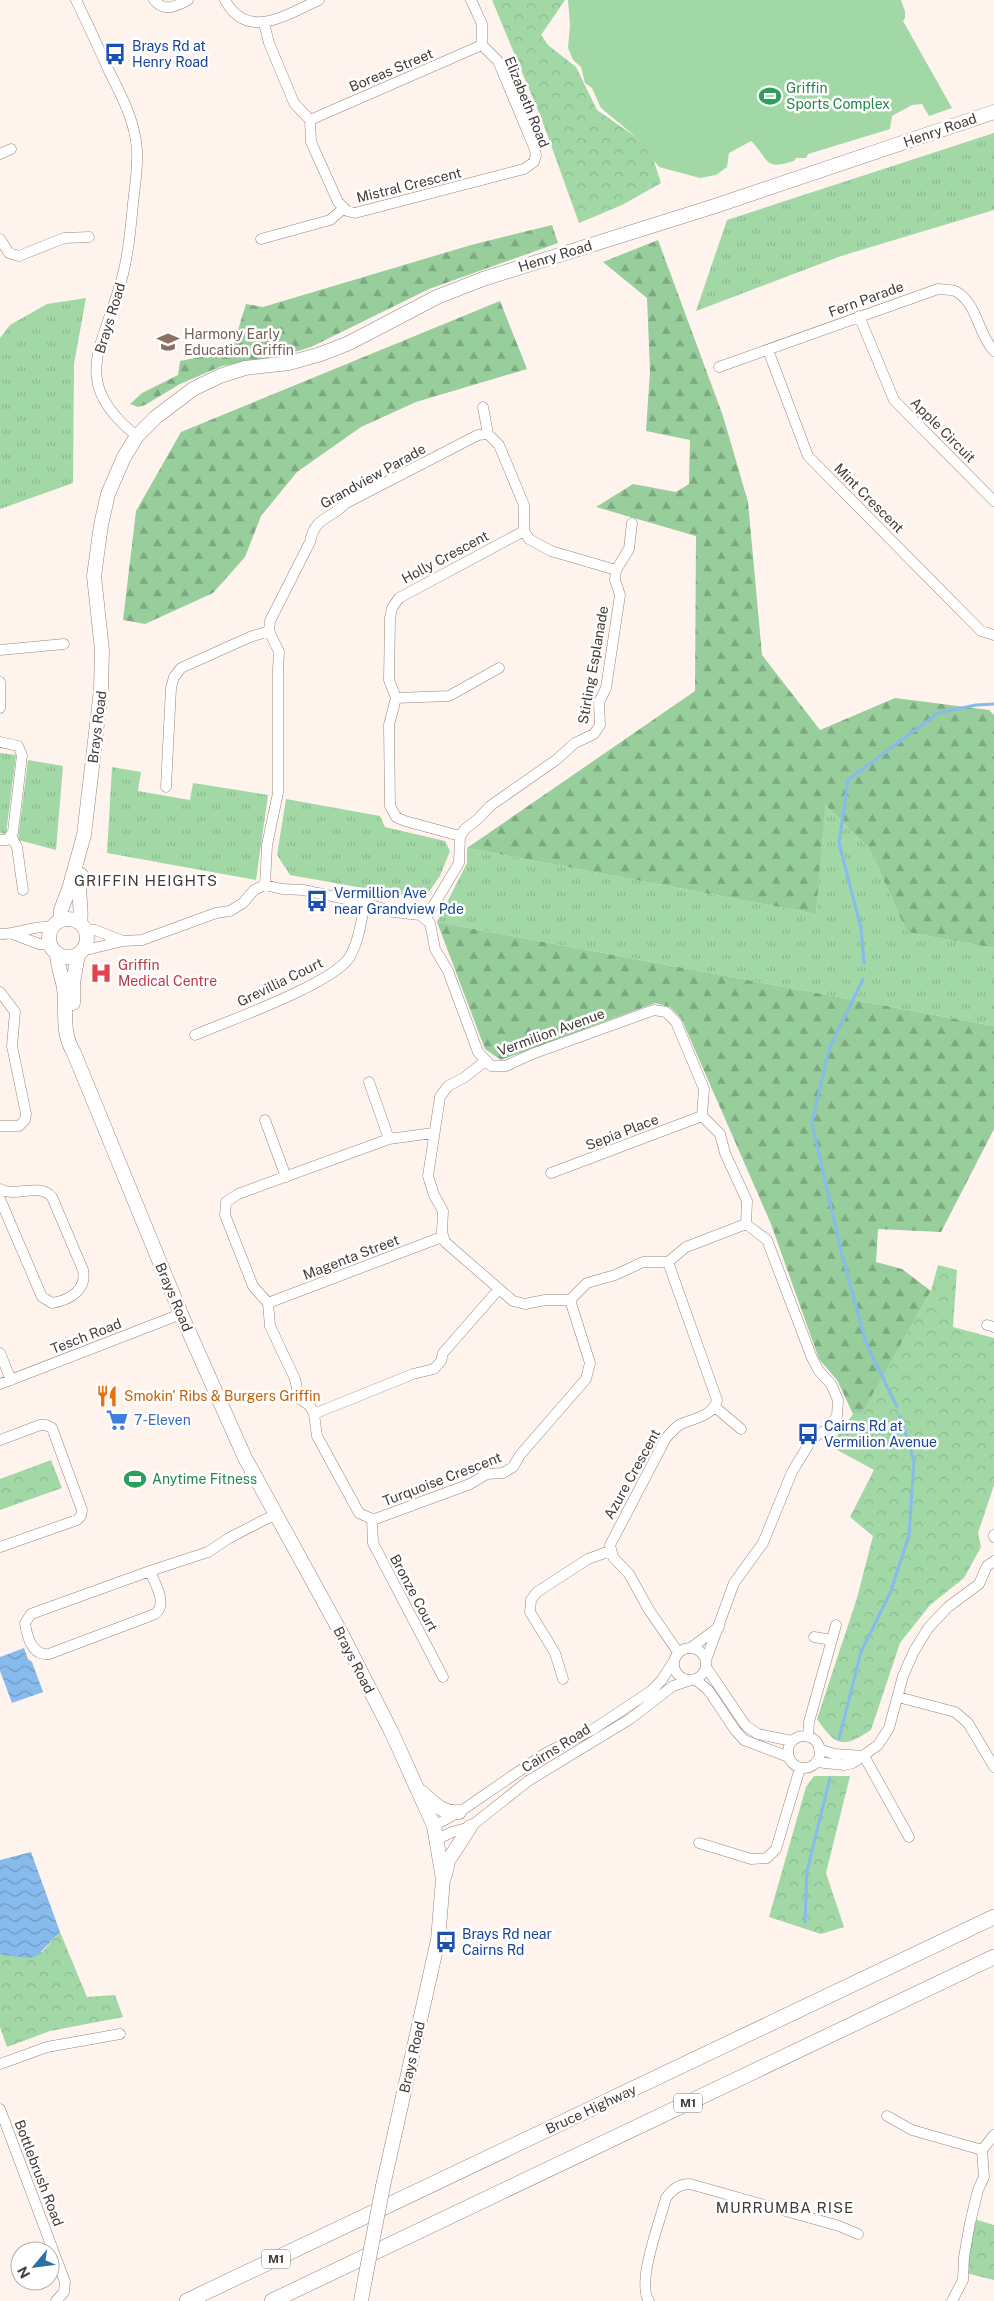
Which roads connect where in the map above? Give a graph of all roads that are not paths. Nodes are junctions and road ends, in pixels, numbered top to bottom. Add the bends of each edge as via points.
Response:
1 (76, 0) edge
2 (154, 0) edge
3 (188, 0) edge
4 (225, 0) edge
5 (319, 0) edge
6 (470, 0) edge
7 (264, 22) junction
8 (482, 45) junction
9 (994, 112) edge
10 (310, 120) junction
11 (11, 149) dead end
12 (0, 154) edge
13 (534, 162) joint
14 (343, 209) junction
15 (89, 237) dead end
16 (0, 239) edge
17 (261, 239) dead end
18 (860, 316) junction
19 (768, 350) junction
20 (994, 351) edge
21 (719, 367) dead end
22 (483, 407) dead end
23 (488, 434) junction
24 (137, 436) junction
25 (994, 500) edge
26 (632, 523) dead end
27 (524, 532) junction
28 (616, 570) junction
29 (269, 631) junction
30 (994, 635) edge
31 (64, 644) dead end
32 (0, 650) edge
33 (499, 668) dead end
34 (0, 682) edge
35 (396, 698) junction
36 (0, 708) edge
37 (0, 742) edge
38 (166, 787) dead end
39 (84, 835) junction
40 (11, 836) junction
41 (460, 836) junction
42 (0, 840) edge
43 (265, 885) junction
44 (23, 890) dead end
45 (365, 903) junction
46 (426, 918) junction
47 (56, 924) junction
48 (82, 926) junction
49 (0, 934) edge
50 (13, 934) junction
51 (123, 941) junction
52 (54, 949) junction
53 (81, 951) junction
54 (0, 992) edge
55 (194, 1035) dead end
56 (74, 1053) junction
57 (485, 1061) junction
58 (369, 1082) dead end
59 (702, 1116) junction
60 (265, 1120) dead end
61 (0, 1126) edge
62 (433, 1133) junction
63 (389, 1139) junction
64 (551, 1173) dead end
65 (286, 1177) junction
66 (0, 1190) edge
67 (13, 1193) junction
68 (0, 1199) edge
69 (5, 1210) junction
70 (746, 1224) junction
71 (442, 1237) junction
72 (668, 1262) junction
73 (499, 1289) junction
74 (570, 1300) junction
75 (268, 1303) junction
76 (181, 1314) junction
77 (0, 1353) edge
78 (11, 1380) junction
79 (0, 1384) edge
80 (715, 1407) junction
81 (314, 1414) junction
82 (741, 1429) dead end
83 (0, 1440) edge
84 (276, 1514) junction
85 (372, 1519) junction
86 (0, 1547) edge
87 (610, 1552) junction
88 (994, 1561) edge
89 (150, 1571) junction
90 (836, 1625) dead end
91 (720, 1626) junction
92 (814, 1637) dead end
93 (832, 1640) junction
94 (692, 1647) junction
95 (676, 1657) junction
96 (706, 1664) junction
97 (443, 1677) dead end
98 (563, 1679) dead end
99 (693, 1680) junction
100 (898, 1697) junction
101 (808, 1737) junction
102 (792, 1741) junction
103 (819, 1749) junction
104 (864, 1756) junction
105 (789, 1757) junction
106 (816, 1762) junction
107 (994, 1767) edge
108 (800, 1768) junction
109 (419, 1790) junction
110 (459, 1812) junction
111 (470, 1828) junction
112 (436, 1833) junction
113 (909, 1837) dead end
114 (699, 1843) dead end
115 (443, 1879) junction
116 (994, 1917) edge
117 (994, 1957) edge
118 (120, 2034) dead end
119 (0, 2064) edge
120 (0, 2109) edge
121 (887, 2116) dead end
122 (994, 2135) edge
123 (982, 2150) junction
124 (858, 2234) dead end
125 (56, 2301) edge
126 (187, 2301) edge
127 (272, 2301) edge
128 (360, 2301) edge
129 (649, 2301) edge
130 (952, 2301) edge

1 - 24 street, Brays Road via 126,106 136,139 136,176 128,257 99,348 96,370 106,405 117,420
2 - 3 street via 169,8
4 - 7 street via 242,19 252,23
5 - 7 street
6 - 8 street via 482,24
7 - 10 street via 269,43 294,103
8 - 10 street, Boreas Street
8 - 13 street, Elizabeth Road via 498,61 534,147
9 - 24 main road, Henry Road via 706,209 483,279 436,297 349,344 321,354 220,376 181,397
10 - 14 street, Mistral Crescent via 311,142
11 - 12 street
13 - 14 street, Mistral Crescent via 520,171 360,212 351,213
14 - 17 street via 330,220
15 - 16 street via 64,238 19,256 9,253
18 - 19 street, Fern Parade
18 - 20 street, Fern Parade via 938,289 956,291 970,305 985,341
18 - 25 street, Apple Circuit via 894,400
19 - 21 street, Fern Parade
19 - 30 street, Mint Crescent via 808,456 981,631
22 - 23 street
23 - 27 street via 499,445 524,505
23 - 29 street, Grandview Parade via 478,435 318,522 270,621
24 - 39 main road, Brays Road via 110,488 98,539 94,576 102,650 101,690
26 - 28 street via 629,549
27 - 28 street via 529,539 551,552
27 - 35 street, Holly Crescent via 399,598 390,618 389,680
28 - 41 street, Stirling Esplanade via 620,595 606,688 599,702 600,725 594,734 575,743 490,806
29 - 38 street via 181,668 174,677
29 - 43 street via 279,652 278,793 267,845
31 - 32 street
33 - 35 street via 449,696
34 - 36 street
35 - 41 street via 389,725 390,806 396,817 405,821
37 - 40 street via 17,745 22,753
39 - 47 main road, Brays Road
39 - 48 main road, Brays Road via 86,855 78,895
40 - 42 street
40 - 44 street via 17,847
41 - 46 street via 459,863
43 - 45 street
43 - 51 street via 254,890 243,904 230,911 142,940
45 - 46 street
45 - 55 street, Grevillia Court via 354,949 338,969 267,1005
46 - 57 street, Vermilion Avenue via 433,930 435,948 448,971 478,1052
47 - 48 main road via 71,919
47 - 50 street
47 - 52 main road via 49,939
48 - 51 street
48 - 53 main road via 87,939
49 - 50 street
50 - 52 street
51 - 53 street
52 - 53 main road via 68,957
52 - 56 main road, Brays Road via 64,995 65,1034
53 - 56 main road, Brays Road via 73,983
54 - 61 street via 15,1012 12,1046 26,1114 19,1126
56 - 76 main road, Brays Road
57 - 59 street, Vermilion Avenue via 491,1066 506,1066 654,1010 666,1012 676,1022 704,1089
57 - 62 street via 442,1091
58 - 63 street
59 - 64 street, Sepia Place
59 - 70 street via 720,1134 747,1202
60 - 65 street
62 - 63 street
62 - 71 street via 428,1176 443,1211
63 - 65 street
65 - 75 street via 238,1194 226,1202 225,1215 252,1286
66 - 67 street
67 - 69 street
67 - 69 street via 40,1190 52,1197 82,1270 83,1281 75,1295 52,1303 42,1297
68 - 69 street
70 - 72 street via 686,1247
70 - 91 street via 767,1240 812,1358 838,1400 837,1416 828,1428 812,1439 792,1472 763,1543 734,1583
71 - 73 street
71 - 75 street, Magenta Street
72 - 74 street via 638,1263 587,1283
72 - 80 street via 716,1392
73 - 74 street via 513,1301 525,1304
73 - 81 street via 443,1353 434,1369 413,1374
74 - 85 street, Turquoise Crescent via 590,1363 589,1372 513,1467
75 - 81 street via 270,1326 295,1380 299,1398 310,1406
76 - 78 street, Tesch Road
76 - 84 main road, Brays Road via 245,1458
77 - 78 street
78 - 79 street, Tesch Road
80 - 82 street
80 - 87 street, Azure Crescent via 680,1425 666,1438 616,1531
81 - 85 street, Turquoise Crescent via 317,1436 352,1502 359,1513
83 - 86 street via 40,1425 52,1428 82,1510 77,1520
84 - 89 street via 208,1552
84 - 109 main road, Brays Road via 340,1631
85 - 97 street, Bronze Court via 373,1543
87 - 95 street via 629,1574
87 - 98 street via 588,1559 530,1600 530,1612 555,1653
88 - 100 street via 987,1566 979,1584 929,1626 914,1651
89 - 89 street via 161,1602 157,1613 48,1654 34,1649 24,1623 31,1614
90 - 93 street
91 - 94 street
91 - 96 street
92 - 93 street
93 - 101 street
94 - 95 street
94 - 96 street via 701,1651
95 - 99 street via 678,1675
95 - 110 street, Cairns Road via 662,1681 651,1692 592,1730 544,1754
96 - 99 street via 703,1674
96 - 102 street via 746,1726 758,1734
99 - 105 street via 709,1691 744,1740
99 - 111 street, Cairns Road via 673,1686 630,1719 528,1781
100 - 104 street via 889,1728 878,1745
100 - 107 street via 955,1712 968,1723
101 - 102 street
101 - 103 street
102 - 105 street via 788,1748
103 - 104 street via 834,1754
103 - 106 street
104 - 106 street via 844,1766
104 - 113 street
105 - 108 street
106 - 108 street
108 - 114 street via 776,1849 766,1858 752,1860
109 - 110 main road via 442,1810
109 - 112 main road, Brays Road
110 - 112 street, Cairns Road
111 - 112 street, Cairns Road
111 - 115 main road via 448,1861
112 - 115 main road, Brays Road
115 - 128 main road, Brays Road, bridge via 438,1940
116 - 126 highway, Bruce Highway / M1
117 - 127 highway, M1
118 - 119 street via 47,2047
120 - 125 street, Bottlebrush Road via 65,2282 64,2292
121 - 123 street via 912,2130
122 - 123 street
123 - 130 street via 984,2177 970,2223 963,2280
124 - 129 street via 830,2223 683,2184 666,2198 643,2285

